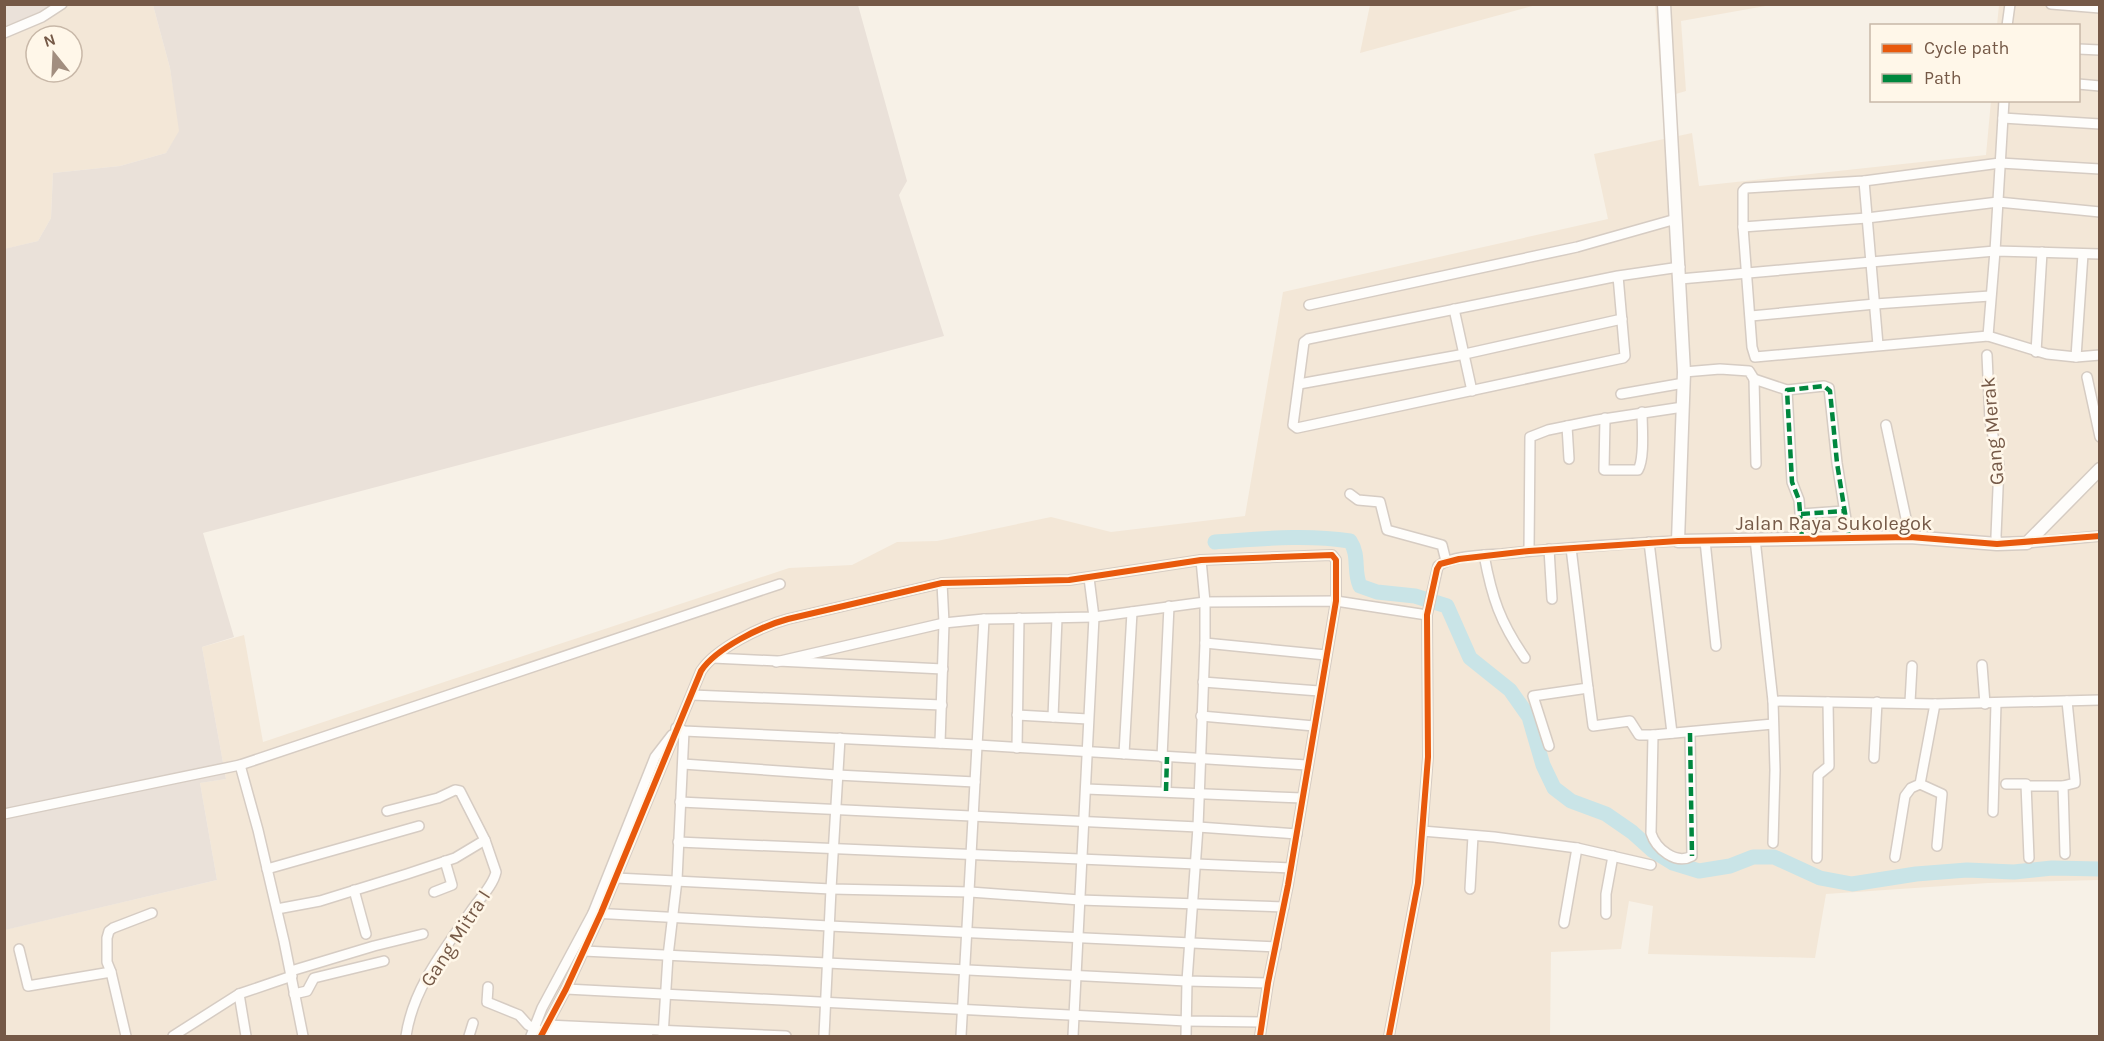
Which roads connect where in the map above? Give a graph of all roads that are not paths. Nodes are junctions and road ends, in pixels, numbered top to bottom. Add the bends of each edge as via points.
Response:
1 (62, 4) edge
2 (1664, 4) edge
3 (2010, 4) edge
4 (2050, 4) edge
5 (2100, 8) edge
6 (2007, 24) edge
7 (4, 33) edge
8 (2080, 49) edge
9 (2100, 50) edge
10 (2080, 84) edge
11 (2100, 86) edge
12 (2004, 102) edge
13 (2003, 118) junction
14 (2100, 124) edge
15 (2000, 162) junction
16 (2100, 169) edge
17 (1864, 182) junction
18 (1998, 202) junction
19 (2100, 212) edge
20 (1867, 218) junction
21 (1676, 219) junction
22 (1743, 227) junction
23 (1995, 251) junction
24 (2042, 252) junction
25 (2083, 254) junction
26 (2100, 254) edge
27 (1871, 263) junction
28 (1680, 273) junction
29 (1746, 274) junction
30 (1618, 276) junction
31 (1990, 296) junction
32 (1875, 304) junction
33 (1309, 305) dead end
34 (1454, 309) junction
35 (1751, 316) junction
36 (1622, 319) junction
37 (1988, 336) junction
38 (1878, 345) junction
39 (2036, 352) junction
40 (1465, 354) junction
41 (1987, 355) dead end
42 (2100, 355) edge
43 (2076, 357) junction
44 (1684, 377) junction
45 (2087, 377) dead end
46 (1754, 379) junction
47 (1299, 384) junction
48 (1787, 390) junction
49 (1472, 391) junction
50 (1621, 394) dead end
51 (1683, 406) junction
52 (1642, 412) junction
53 (1605, 418) junction
54 (1567, 426) junction
55 (1886, 426) dead end
56 (2100, 437) edge
57 (1569, 459) dead end
58 (1756, 464) dead end
59 (2100, 469) edge
60 (1350, 494) dead end
61 (1844, 511) junction
62 (1801, 514) junction
63 (2100, 536) edge
64 (1910, 537) junction
65 (1802, 538) junction
66 (1849, 538) junction
67 (1755, 539) junction
68 (1678, 541) junction
69 (1705, 541) junction
70 (1649, 542) junction
71 (2027, 543) junction
72 (1997, 544) junction
73 (1571, 548) junction
74 (1549, 549) junction
75 (1529, 551) junction
76 (1484, 555) junction
77 (1201, 560) junction
78 (1446, 561) junction
79 (1089, 578) junction
80 (942, 583) junction
81 (780, 584) dead end
82 (1552, 599) dead end
83 (1336, 601) junction
84 (1205, 602) junction
85 (1169, 606) junction
86 (1132, 612) junction
87 (1427, 615) junction
88 (1094, 617) junction
89 (1019, 618) junction
90 (1057, 618) junction
91 (984, 619) junction
92 (944, 623) junction
93 (1205, 643) junction
94 (1716, 646) dead end
95 (1326, 655) junction
96 (713, 658) junction
97 (1525, 658) dead end
98 (776, 662) junction
99 (1982, 665) dead end
100 (1912, 666) dead end
101 (943, 669) junction
102 (1203, 682) junction
103 (1588, 688) junction
104 (1319, 691) junction
105 (692, 695) junction
106 (2100, 699) edge
107 (1773, 701) junction
108 (2067, 701) junction
109 (1828, 702) junction
110 (1877, 702) junction
111 (1910, 702) junction
112 (1996, 703) junction
113 (1935, 704) junction
114 (1985, 704) junction
115 (942, 705) junction
116 (1017, 716) junction
117 (1201, 716) junction
118 (1053, 717) junction
119 (1088, 719) junction
120 (1773, 724) junction
121 (1314, 726) junction
122 (679, 728) junction
123 (1672, 733) junction
124 (1690, 733) junction
125 (1653, 735) junction
126 (840, 738) junction
127 (940, 743) junction
128 (978, 745) junction
129 (1549, 746) dead end
130 (1017, 748) junction
131 (1088, 752) junction
132 (1124, 754) junction
133 (1165, 757) junction
134 (1874, 758) dead end
135 (1200, 759) junction
136 (683, 764) junction
137 (240, 765) junction
138 (1307, 765) junction
139 (837, 775) junction
140 (975, 782) junction
141 (1920, 784) junction
142 (2007, 784) dead end
143 (2026, 786) junction
144 (2063, 786) junction
145 (1086, 789) junction
146 (1166, 791) junction
147 (1199, 794) junction
148 (1302, 798) junction
149 (680, 802) junction
150 (387, 811) dead end
151 (836, 811) junction
152 (1993, 812) dead end
153 (4, 814) edge
154 (974, 816) junction
155 (1084, 822) junction
156 (419, 826) dead end
157 (1198, 827) junction
158 (1422, 831) junction
159 (1297, 834) junction
160 (1473, 836) junction
161 (485, 840) junction
162 (678, 842) junction
163 (1773, 843) dead end
164 (1937, 846) dead end
165 (1577, 848) junction
166 (833, 850) junction
167 (2065, 854) dead end
168 (970, 855) junction
169 (1612, 856) junction
170 (1896, 857) dead end
171 (1817, 858) dead end
172 (2029, 858) dead end
173 (1083, 860) junction
174 (445, 861) junction
175 (1651, 865) dead end
176 (1195, 866) junction
177 (267, 868) junction
178 (1291, 868) junction
179 (616, 878) junction
180 (676, 880) junction
181 (831, 889) junction
182 (354, 890) junction
183 (1470, 890) dead end
184 (434, 892) dead end
185 (970, 892) junction
186 (1080, 900) junction
187 (1193, 904) junction
188 (1284, 907) junction
189 (277, 909) junction
190 (152, 913) dead end
191 (597, 913) junction
192 (1606, 914) dead end
193 (673, 918) junction
194 (1564, 923) dead end
195 (829, 926) junction
196 (967, 931) junction
197 (366, 934) dead end
198 (423, 934) dead end
199 (1078, 937) junction
200 (1189, 942) junction
201 (1276, 946) junction
202 (20, 949) dead end
203 (584, 951) junction
204 (668, 956) junction
205 (384, 961) dead end
206 (827, 964) junction
207 (963, 970) junction
208 (111, 972) junction
209 (291, 974) junction
210 (1076, 975) junction
211 (1187, 981) junction
212 (1268, 983) junction
213 (488, 987) dead end
214 (566, 989) junction
215 (239, 994) junction
216 (294, 994) junction
217 (666, 995) junction
218 (825, 1003) junction
219 (962, 1009) junction
220 (1075, 1014) junction
221 (1185, 1021) junction
222 (1262, 1022) junction
223 (473, 1023) dead end
224 (539, 1031) edge
225 (663, 1033) edge
226 (126, 1036) edge
227 (173, 1036) edge
228 (246, 1036) edge
229 (303, 1036) edge
230 (406, 1036) edge
231 (470, 1036) edge
232 (648, 1036) edge
233 (786, 1036) edge
234 (824, 1036) edge
235 (961, 1036) edge
236 (1073, 1036) edge
237 (1186, 1036) edge
238 (1260, 1036) edge
239 (1389, 1036) edge

1 - 7 street
2 - 21 street
3 - 6 street
4 - 5 street
8 - 9 street
10 - 11 street
12 - 13 street
13 - 14 street
13 - 15 street
15 - 16 street
15 - 17 street
15 - 18 street
17 - 20 street
17 - 22 street via 1746,188
18 - 19 street
18 - 20 street
18 - 23 street
20 - 22 street
20 - 27 street
21 - 28 street
21 - 33 street via 1577,247
22 - 29 street
23 - 24 street
23 - 27 street
23 - 31 street
24 - 25 street
24 - 39 street
25 - 26 street
25 - 43 street
27 - 29 street
27 - 32 street
28 - 29 street
28 - 30 street
28 - 44 street
29 - 35 street
30 - 34 street
30 - 36 street
31 - 32 street
31 - 37 street
32 - 35 street
32 - 38 street
34 - 40 street
34 - 47 street via 1308,339 1304,342
35 - 38 street via 1757,357
36 - 40 street
36 - 49 street via 1623,358
37 - 38 street
37 - 39 street
39 - 43 street
40 - 47 street
40 - 49 street
41 - 72 street, Gang Merak via 1990,421 1999,465
42 - 43 street
44 - 46 street via 1740,369 1749,371
44 - 50 street
44 - 51 street
45 - 56 street
46 - 48 street
46 - 58 street
47 - 49 street via 1293,425 1297,428
48 - 61 street via 1829,388
48 - 62 street via 1792,482
51 - 52 street
51 - 68 street
52 - 53 street
52 - 53 street via 1638,470 1604,470
53 - 54 street
54 - 57 street
54 - 75 street via 1529,439
55 - 64 street
59 - 71 street
60 - 78 street via 1358,500 1380,502 1387,530 1442,545
61 - 62 street
61 - 66 street
62 - 65 street
63 - 71 street
64 - 66 street, Jalan Raya Sukolegok
64 - 72 street, Jalan Raya Sukolegok
65 - 66 street, Jalan Raya Sukolegok
65 - 67 street, Jalan Raya Sukolegok
67 - 69 street, Jalan Raya Sukolegok
67 - 107 street
68 - 69 street, Jalan Raya Sukolegok
68 - 70 street
69 - 94 street
70 - 73 street
70 - 123 street
71 - 72 street, Jalan Raya Sukolegok
73 - 74 street
73 - 103 street
74 - 75 street
74 - 82 street
75 - 76 street
76 - 78 street
76 - 97 street via 1494,602
77 - 79 street
77 - 83 street via 1334,556
77 - 84 street
78 - 87 street via 1437,569
79 - 80 street
79 - 88 street
80 - 92 street
80 - 96 street via 770,624
81 - 137 street
83 - 84 street
83 - 87 street
83 - 95 street
84 - 85 street
84 - 93 street
85 - 86 street
85 - 133 street
86 - 88 street
86 - 132 street
87 - 158 street via 1428,758
88 - 90 street
88 - 119 street
89 - 90 street
89 - 91 street
89 - 116 street
90 - 118 street
91 - 92 street
91 - 128 street
92 - 98 street
92 - 101 street
93 - 95 street
93 - 102 street
95 - 104 street
96 - 98 street
96 - 105 street via 701,671
98 - 101 street
99 - 114 street
100 - 111 street
101 - 115 street
102 - 104 street
102 - 117 street
103 - 125 street via 1593,726 1628,720 1639,735
103 - 129 street via 1533,696
104 - 121 street
105 - 115 street
105 - 122 street
106 - 108 street
107 - 109 street
107 - 120 street
108 - 112 street
108 - 144 street via 2075,783
109 - 110 street
109 - 171 street via 1829,766 1818,776
110 - 111 street
110 - 134 street
111 - 113 street
112 - 114 street
112 - 152 street
113 - 114 street
113 - 141 street
115 - 127 street
116 - 118 street
116 - 130 street
117 - 121 street
117 - 135 street
118 - 119 street
119 - 131 street
120 - 124 street
120 - 163 street
121 - 138 street
122 - 126 street
122 - 136 street
122 - 179 street
122 - 191 street via 655,757
123 - 124 street
123 - 125 street
124 - 125 street via 1692,856 1688,859 1668,855 1651,833
126 - 127 street
126 - 139 street
127 - 128 street
128 - 130 street
128 - 140 street
130 - 131 street
131 - 132 street
131 - 145 street
132 - 133 street
133 - 135 street
133 - 146 street
135 - 138 street
135 - 147 street
136 - 139 street
136 - 149 street
137 - 153 street
137 - 177 street
138 - 148 street
139 - 140 street
139 - 151 street
140 - 154 street
141 - 164 street via 1942,794
141 - 170 street via 1905,796
142 - 143 street
143 - 144 street
143 - 172 street
144 - 167 street
145 - 146 street
145 - 155 street
146 - 147 street
147 - 148 street
147 - 157 street
148 - 159 street
149 - 151 street
149 - 162 street
150 - 161 street via 457,790
151 - 154 street
151 - 166 street
154 - 155 street
154 - 168 street
155 - 157 street
155 - 173 street
156 - 177 street
157 - 159 street
157 - 176 street
158 - 160 street
158 - 239 street via 1418,883
159 - 178 street
160 - 165 street
160 - 183 street
161 - 174 street
161 - 230 street, Gang Mitra I via 496,876 431,968 408,1020
162 - 166 street
162 - 180 street
165 - 169 street
165 - 194 street
166 - 168 street
166 - 181 street
168 - 173 street
168 - 185 street
169 - 175 street
169 - 192 street
173 - 176 street
173 - 186 street
174 - 182 street
174 - 184 street via 452,885
176 - 178 street
176 - 187 street
177 - 189 street
178 - 188 street
179 - 180 street
179 - 191 street
180 - 181 street
180 - 193 street
181 - 185 street
181 - 195 street
182 - 189 street
182 - 197 street
185 - 186 street
185 - 196 street
186 - 187 street
186 - 199 street
187 - 188 street
187 - 200 street
188 - 201 street
189 - 209 street
190 - 208 street via 109,931 106,947
191 - 193 street
191 - 203 street
191 - 224 street
193 - 195 street
193 - 204 street
195 - 196 street
195 - 206 street
196 - 199 street
196 - 207 street
198 - 209 street
199 - 200 street
199 - 210 street
200 - 201 street
200 - 211 street
201 - 212 street
202 - 208 street via 28,986
203 - 204 street
203 - 214 street
204 - 206 street
204 - 217 street
205 - 216 street via 314,978 307,991
206 - 207 street
206 - 218 street
207 - 210 street
207 - 219 street
208 - 226 street
209 - 215 street
209 - 216 street
210 - 211 street
210 - 220 street
211 - 212 street
211 - 221 street
212 - 222 street
213 - 224 street via 488,1002 519,1015
214 - 217 street
214 - 224 street
215 - 227 street
215 - 228 street
216 - 229 street
217 - 218 street
217 - 225 street
218 - 219 street
218 - 234 street
219 - 220 street
219 - 235 street
220 - 221 street
220 - 236 street
221 - 222 street
221 - 237 street
222 - 238 street
223 - 231 street
224 - 225 street
224 - 232 street
225 - 233 street

